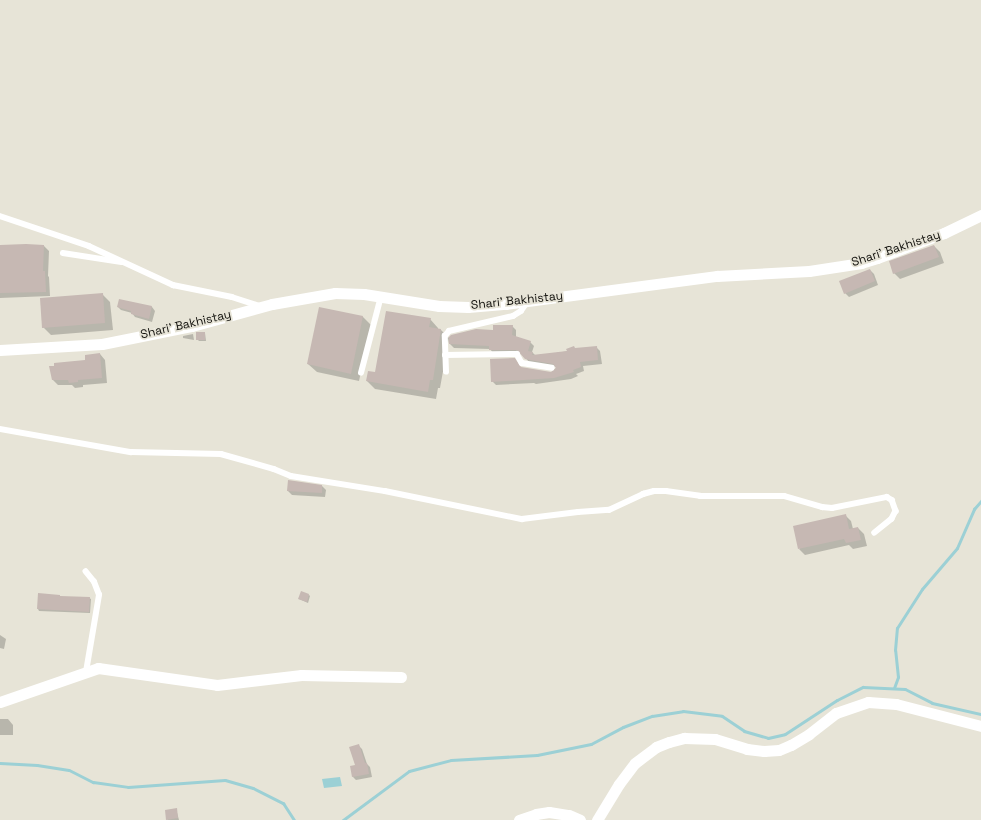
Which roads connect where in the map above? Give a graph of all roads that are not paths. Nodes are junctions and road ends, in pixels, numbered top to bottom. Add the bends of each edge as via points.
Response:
1 (981, 215) edge
2 (0, 216) edge
3 (63, 253) dead end
4 (129, 264) junction
5 (381, 296) junction
6 (528, 301) junction
7 (261, 307) junction
8 (0, 350) edge
9 (445, 355) junction
10 (552, 368) dead end
11 (446, 372) dead end
12 (361, 373) dead end
13 (0, 429) edge
14 (875, 533) dead end
15 (86, 572) dead end
16 (86, 673) junction
17 (401, 677) dead end
18 (0, 702) edge
19 (981, 726) edge
20 (519, 820) edge
21 (580, 820) edge
22 (597, 820) edge

1 - 6 street, Shari' Bakhistay via 944,233 877,258 837,267 716,276
2 - 4 lane via 89,246
3 - 4 lane
4 - 7 lane via 173,285 232,297
5 - 6 street, Shari' Bakhistay via 439,306
5 - 7 street, Shari' Bakhistay via 334,293
5 - 12 lane
6 - 9 lane via 521,311 513,316 449,331 445,336
7 - 8 street, Shari' Bakhistay via 192,326 102,344
9 - 10 lane via 517,354 522,362
9 - 11 lane
13 - 14 lane via 131,452 221,454 291,476 385,491 522,519 609,510 637,496 654,491 700,496 784,496 832,508 887,497 892,500 896,511 892,519
15 - 16 lane via 94,582 99,595
16 - 17 street via 98,668 217,685 301,675
16 - 18 street
19 - 22 street via 896,704 868,702 836,713 809,734 779,750 747,749 716,739 684,738 656,747 635,763
20 - 21 street via 549,812 569,815

